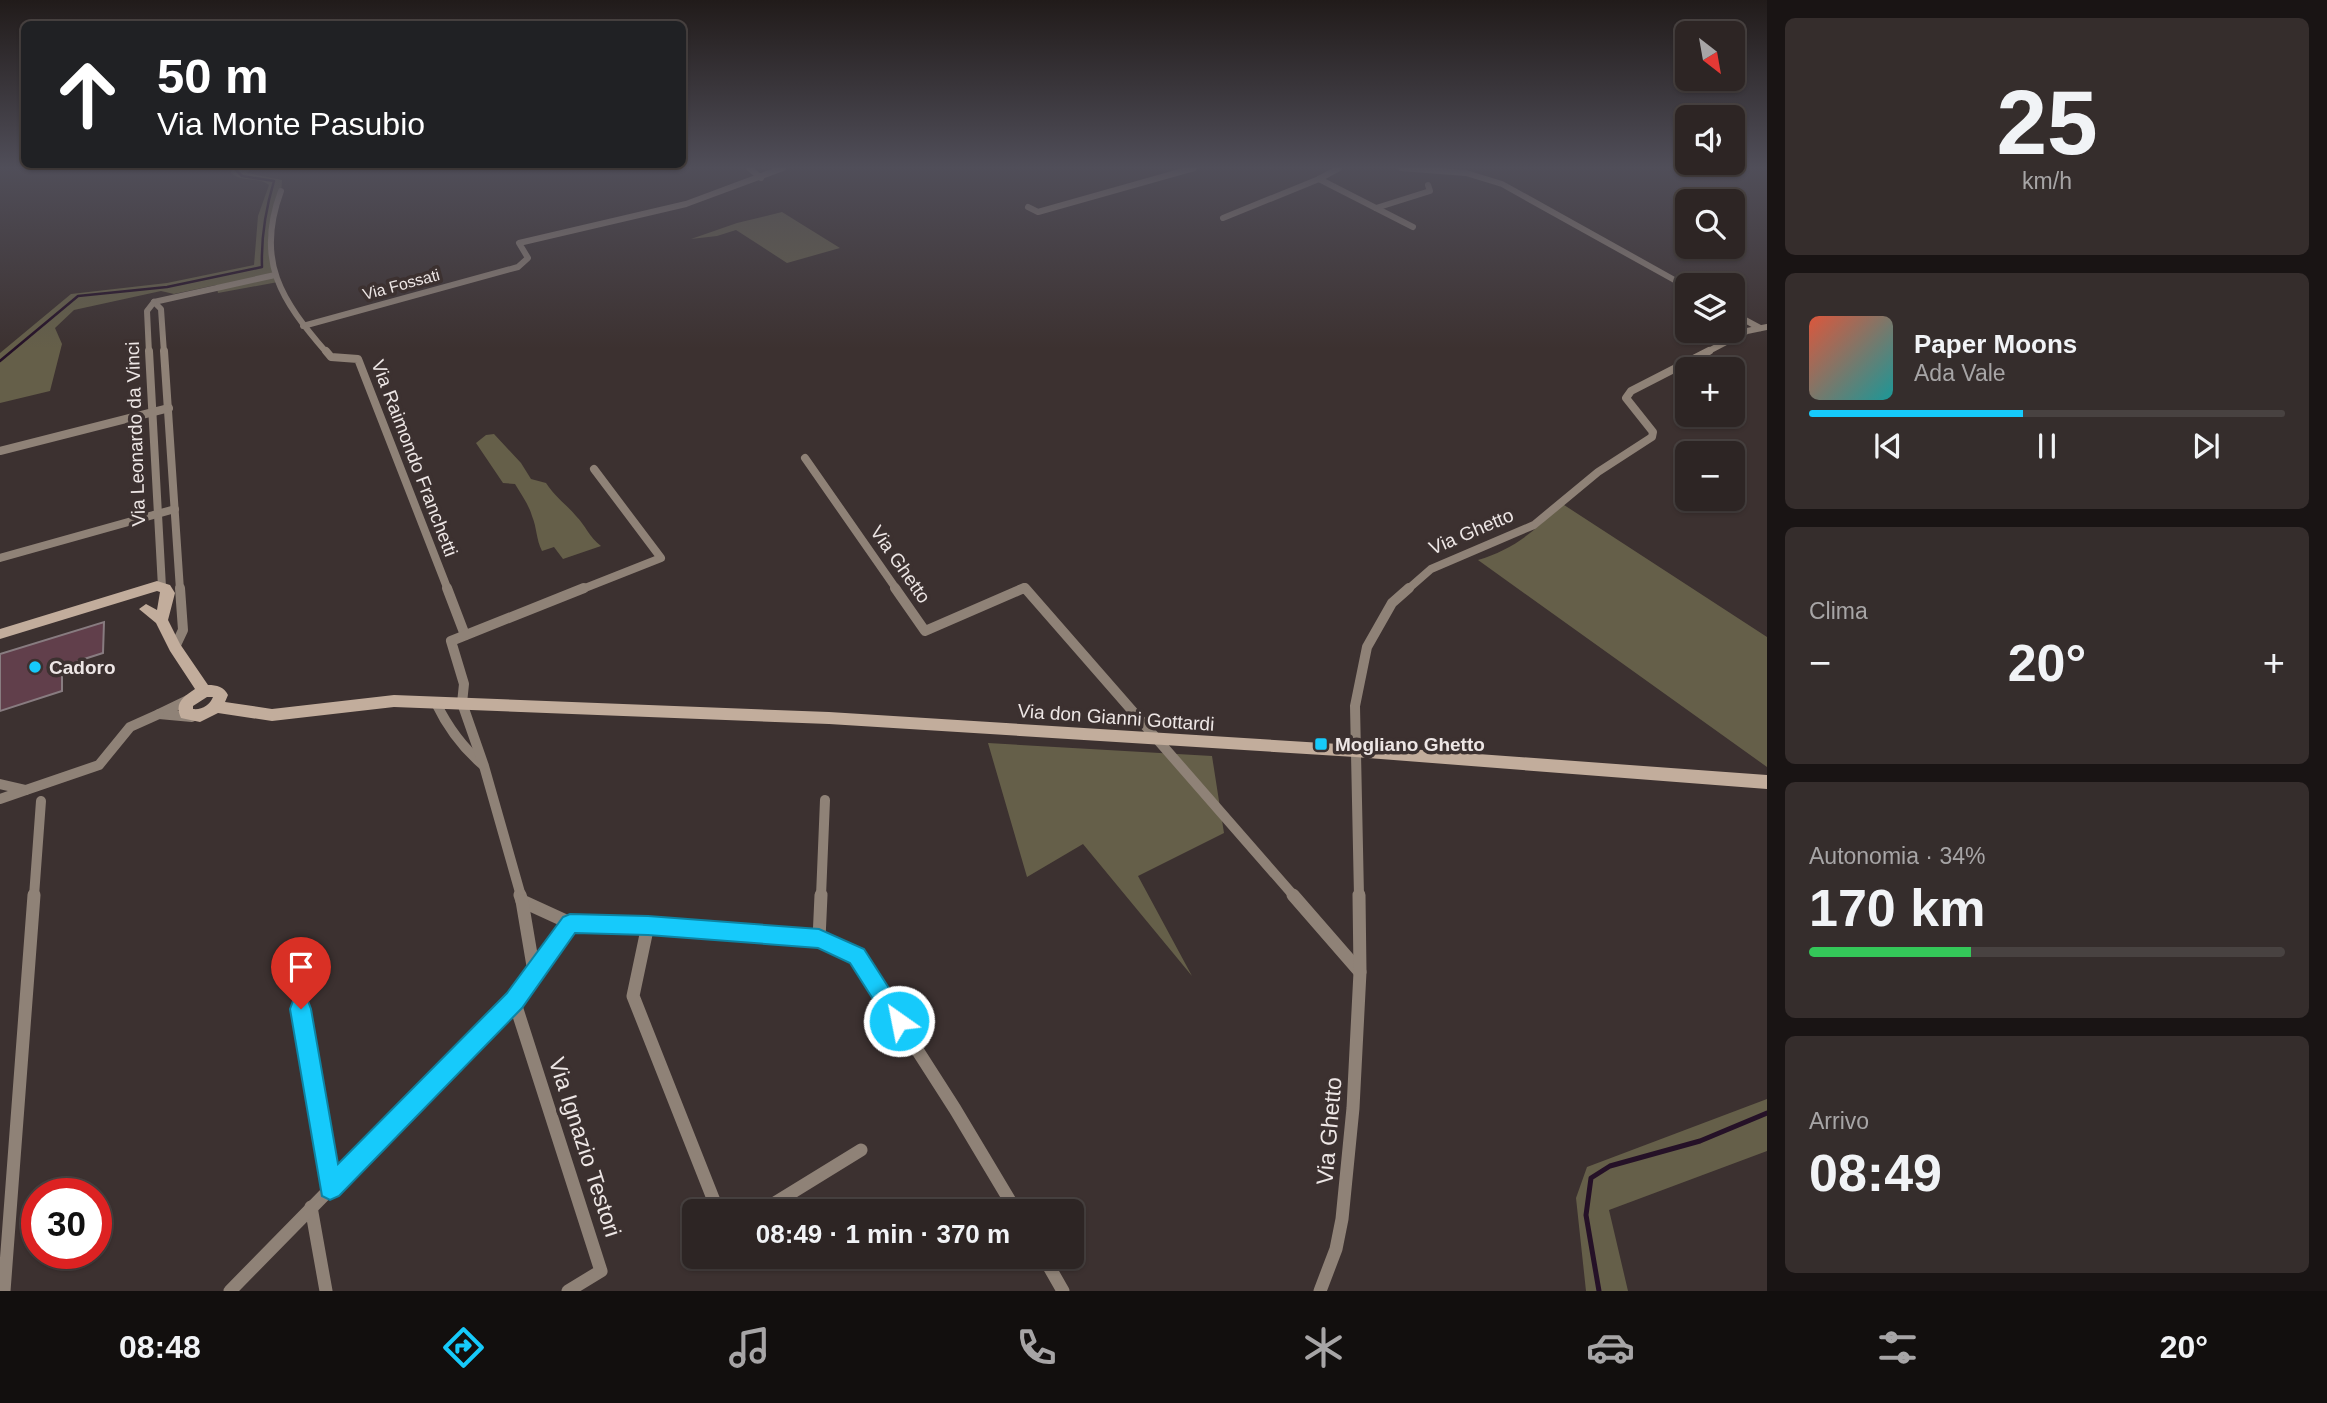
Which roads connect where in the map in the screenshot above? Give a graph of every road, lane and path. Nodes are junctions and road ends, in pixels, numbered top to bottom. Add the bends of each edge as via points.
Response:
1 (270, 228) edge
2 (581, 228) edge
3 (1581, 228) edge
4 (275, 275) junction
5 (1675, 280) edge
6 (154, 302) junction
7 (1745, 319) edge
8 (303, 326) junction
9 (1764, 328) edge
10 (169, 408) junction
11 (152, 413) junction
12 (0, 450) edge
13 (805, 458) dead end
14 (594, 469) dead end
15 (175, 509) junction
16 (156, 514) junction
17 (0, 558) edge
18 (159, 567) junction
19 (163, 593) junction
20 (140, 599) junction
21 (161, 620) junction
22 (0, 634) edge
23 (465, 635) junction
24 (175, 647) junction
25 (204, 691) junction
26 (189, 699) junction
27 (436, 703) junction
28 (462, 703) junction
29 (216, 707) junction
30 (159, 714) junction
31 (192, 717) junction
32 (1158, 739) junction
33 (1355, 751) junction
34 (484, 766) junction
35 (1767, 782) edge
36 (0, 784) edge
37 (26, 790) junction
38 (0, 799) edge
39 (825, 800) dead end
40 (41, 801) dead end
41 (522, 901) junction
42 (570, 923) junction
43 (648, 925) junction
44 (819, 939) junction
45 (534, 972) junction
46 (1360, 972) junction
47 (296, 983) dead end
48 (514, 1000) junction
49 (862, 1150) dead end
50 (330, 1188) junction
51 (713, 1199) edge
52 (782, 1199) edge
53 (1009, 1199) edge
54 (311, 1207) junction
55 (1050, 1269) edge
56 (4, 1291) edge
57 (230, 1291) edge
58 (326, 1291) edge
59 (568, 1291) edge
60 (1063, 1291) edge
61 (1320, 1291) edge

1 - 4 street
2 - 8 street, Via Fossati via 519,243 528,258 518,267
3 - 5 street
4 - 6 street
4 - 8 street
6 - 10 street via 162,309
6 - 11 street, Via Leonardo da Vinci via 147,311
7 - 9 street, Via Ghetto
8 - 23 street, Via Raimondo Franchetti via 331,357 358,359
9 - 33 street, Via Ghetto via 1631,391 1626,398 1653,432 1652,437 1598,472 1534,525 1431,569 1392,603 1367,647 1355,706
10 - 11 street
10 - 15 street
11 - 12 street
11 - 16 street, Via Leonardo da Vinci
13 - 32 street, Via Ghetto via 925,631 1025,588
14 - 23 street via 661,558
15 - 16 street
15 - 24 street via 183,630
16 - 17 street
16 - 18 street, Via Leonardo da Vinci
18 - 19 street, Via Leonardo da Vinci
18 - 20 street
19 - 20 main road
19 - 20 main road
19 - 21 main road
20 - 21 main road
20 - 22 main road via 95,606
21 - 24 main road
23 - 28 street via 451,641 464,684
24 - 25 main road
25 - 26 main road
25 - 29 main road via 221,695
26 - 30 street
26 - 31 main road via 184,711
27 - 28 main road, Via don Gianni Gottardi
27 - 29 main road, Via don Gianni Gottardi via 394,701 272,715
27 - 34 street via 448,727
28 - 32 main road, Via don Gianni Gottardi via 829,718
28 - 34 street
29 - 31 main road
30 - 31 street
30 - 37 street via 130,727 99,765
32 - 33 main road, Via don Gianni Gottardi
32 - 46 street, Via Ghetto
33 - 35 main road, Via don Gianni Gottardi
33 - 46 street, Via Ghetto
34 - 41 street
36 - 37 street
37 - 38 street
39 - 44 street
40 - 56 street
41 - 42 street
41 - 45 street
42 - 43 street
42 - 45 street
43 - 44 street
43 - 51 street via 633,996
44 - 53 street via 857,956
45 - 48 street
46 - 61 street, Via Ghetto via 1342,1219
47 - 50 street
48 - 50 street
48 - 59 street, Via Ignazio Testori via 601,1271
49 - 52 street
50 - 54 street
54 - 57 street
54 - 58 street
55 - 60 street

